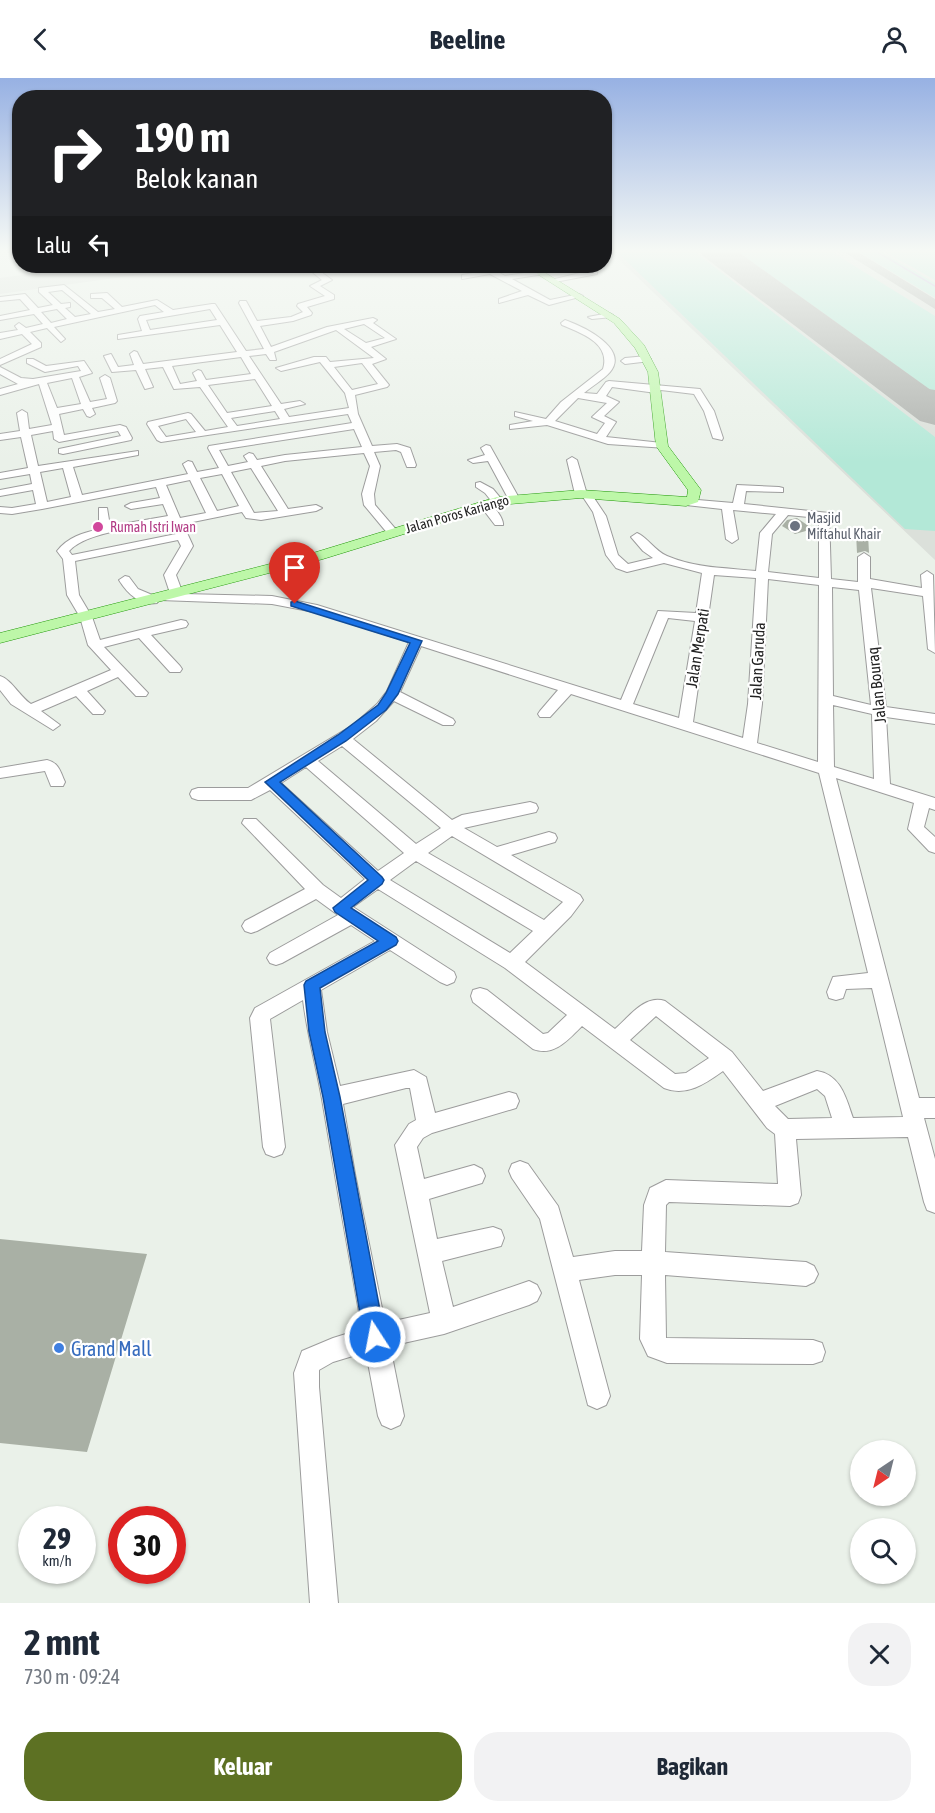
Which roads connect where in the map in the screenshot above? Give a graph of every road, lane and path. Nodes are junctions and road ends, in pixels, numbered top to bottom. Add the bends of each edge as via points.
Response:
1 (14, 320) edge
2 (43, 320) edge
3 (82, 320) edge
4 (143, 320) edge
5 (170, 320) edge
6 (194, 320) edge
7 (252, 320) edge
8 (292, 320) edge
9 (569, 320) edge
10 (615, 320) edge
11 (72, 321) junction
12 (222, 322) joint
13 (17, 323) junction
14 (254, 324) junction
15 (132, 325) dead end
16 (0, 326) edge
17 (49, 326) junction
18 (145, 328) junction
19 (338, 328) junction
20 (172, 329) junction
21 (199, 329) junction
22 (25, 331) junction
23 (79, 332) dead end
24 (283, 332) junction
25 (121, 337) dead end
26 (61, 339) dead end
27 (6, 344) edge
28 (366, 346) junction
29 (267, 351) junction
30 (134, 354) dead end
31 (243, 355) junction
32 (108, 356) dead end
33 (219, 358) junction
34 (647, 359) junction
35 (30, 361) dead end
36 (625, 361) dead end
37 (0, 362) edge
38 (193, 362) junction
39 (366, 362) junction
40 (167, 365) junction
41 (329, 365) junction
42 (141, 368) junction
43 (0, 370) edge
44 (256, 376) junction
45 (105, 378) dead end
46 (76, 380) dead end
47 (229, 380) junction
48 (29, 381) junction
49 (42, 381) junction
50 (203, 383) junction
51 (148, 387) dead end
52 (177, 387) junction
53 (165, 389) dead end
54 (656, 389) junction
55 (0, 392) edge
56 (350, 393) junction
57 (577, 394) junction
58 (600, 398) junction
59 (229, 404) dead end
60 (300, 404) dead end
61 (216, 405) junction
62 (278, 408) junction
63 (88, 410) junction
64 (354, 410) junction
65 (54, 412) junction
66 (22, 413) dead end
67 (518, 414) dead end
68 (225, 416) junction
69 (286, 420) junction
70 (547, 422) junction
71 (358, 425) junction
72 (514, 427) dead end
73 (57, 428) junction
74 (234, 428) junction
75 (25, 433) junction
76 (202, 433) dead end
77 (297, 433) junction
78 (0, 437) edge
79 (270, 437) junction
80 (718, 438) dead end
81 (59, 439) junction
82 (599, 439) junction
83 (240, 442) junction
84 (131, 446) junction
85 (662, 446) junction
86 (369, 449) junction
87 (63, 451) junction
88 (313, 454) junction
89 (285, 458) junction
90 (473, 460) dead end
91 (572, 460) dead end
92 (188, 464) dead end
93 (254, 464) junction
94 (67, 465) junction
95 (411, 465) dead end
96 (34, 470) junction
97 (223, 470) junction
98 (0, 475) edge
99 (194, 476) junction
100 (156, 483) junction
101 (480, 485) dead end
102 (36, 486) junction
103 (695, 490) junction
104 (779, 490) dead end
105 (0, 493) edge
106 (584, 494) junction
107 (77, 498) junction
108 (513, 498) junction
109 (160, 501) junction
110 (686, 502) junction
111 (491, 503) junction
112 (711, 504) junction
113 (42, 506) junction
114 (131, 506) dead end
115 (733, 506) junction
116 (244, 508) junction
117 (316, 508) dead end
118 (103, 510) dead end
119 (784, 511) junction
120 (285, 513) junction
121 (7, 514) edge
122 (213, 515) junction
123 (172, 521) junction
124 (499, 523) dead end
125 (105, 532) junction
126 (393, 533) junction
127 (176, 537) junction
128 (637, 537) dead end
129 (732, 539) dead end
130 (186, 552) junction
131 (864, 557) dead end
132 (69, 560) junction
133 (663, 560) junction
134 (710, 569) junction
135 (762, 575) junction
136 (927, 575) dead end
137 (126, 580) dead end
138 (824, 583) junction
139 (865, 584) junction
140 (933, 594) edge
141 (165, 597) junction
142 (86, 617) junction
143 (703, 618) junction
144 (181, 624) dead end
145 (142, 634) junction
146 (0, 638) edge
147 (416, 641) junction
148 (95, 645) junction
149 (935, 649) edge
150 (176, 669) dead end
151 (118, 672) junction
152 (0, 680) edge
153 (567, 689) junction
154 (78, 690) junction
155 (141, 693) dead end
156 (392, 694) junction
157 (5, 696) edge
158 (826, 699) junction
159 (625, 708) junction
160 (31, 710) junction
161 (98, 711) dead end
162 (879, 711) junction
163 (545, 714) dead end
164 (935, 719) edge
165 (448, 722) dead end
166 (52, 725) dead end
167 (685, 726) junction
168 (342, 738) junction
169 (749, 746) junction
170 (306, 759) junction
171 (826, 770) junction
172 (0, 772) edge
173 (57, 782) dead end
174 (271, 782) junction
175 (882, 788) junction
176 (198, 794) dead end
177 (928, 802) edge
178 (530, 808) dead end
179 (250, 824) dead end
180 (452, 828) junction
181 (549, 838) dead end
182 (935, 848) edge
183 (496, 853) junction
184 (417, 854) junction
185 (377, 880) junction
186 (317, 890) junction
187 (346, 912) junction
188 (251, 926) dead end
189 (544, 929) junction
190 (390, 941) junction
191 (276, 958) dead end
192 (512, 963) junction
193 (447, 977) dead end
194 (880, 980) junction
195 (311, 985) junction
196 (836, 992) dead end
197 (480, 996) dead end
198 (581, 1014) junction
199 (616, 1041) junction
200 (725, 1058) junction
201 (332, 1097) junction
202 (509, 1101) dead end
203 (760, 1102) junction
204 (935, 1108) edge
205 (914, 1118) junction
206 (428, 1125) junction
207 (846, 1128) junction
208 (785, 1129) junction
209 (274, 1147) dead end
210 (520, 1171) dead end
211 (474, 1176) dead end
212 (416, 1192) junction
213 (935, 1202) edge
214 (493, 1238) dead end
215 (429, 1252) junction
216 (655, 1263) junction
217 (564, 1270) junction
218 (806, 1274) dead end
219 (529, 1293) dead end
220 (444, 1322) junction
221 (375, 1337) junction
222 (813, 1352) dead end
223 (597, 1396) dead end
224 (391, 1416) dead end
225 (324, 1603) edge

1 - 13 street
2 - 17 street
3 - 11 street
4 - 18 street
5 - 20 street
6 - 21 street
7 - 14 street
8 - 24 street
9 - 57 street via 600,342 611,357 607,370
10 - 34 main road
11 - 17 street
11 - 23 street
12 - 21 street
12 - 31 street
13 - 16 street
13 - 22 street
14 - 24 street
14 - 29 street
15 - 18 street
17 - 22 street
17 - 26 street
18 - 20 street
18 - 25 street
19 - 24 street
19 - 28 street
19 - 28 street via 369,321 392,339
20 - 21 street
22 - 27 street
22 - 27 street via 38,345
24 - 29 street
27 - 37 street
28 - 39 street via 382,358
29 - 31 street
29 - 41 street via 282,370 320,358
30 - 42 street
31 - 33 street
31 - 44 street
32 - 42 street via 115,370
33 - 38 street
33 - 47 street
34 - 36 street
34 - 54 main road
35 - 49 street via 44,369 79,360 87,373
38 - 40 street
38 - 50 street
39 - 41 street
39 - 56 street via 384,386
40 - 42 street
40 - 52 street
41 - 56 street
42 - 51 street
43 - 48 street via 19,381
44 - 47 street
44 - 62 street
45 - 63 street via 113,400
46 - 63 street
47 - 50 street
48 - 49 street
48 - 55 street via 13,394
49 - 65 street
50 - 52 street
50 - 61 street via 213,394
52 - 53 street
54 - 58 street via 609,384
54 - 80 street via 697,391 710,411
54 - 85 main road
56 - 64 street
57 - 58 street
57 - 70 street
58 - 82 street via 614,402 597,417 611,423
59 - 61 street
60 - 62 street
61 - 68 street
62 - 68 street
62 - 69 street
63 - 65 street
64 - 69 street
64 - 71 street
65 - 73 street
66 - 75 street
67 - 70 street
68 - 74 street
69 - 74 street
70 - 72 street
70 - 82 street
71 - 77 street
71 - 86 street
73 - 75 street
73 - 81 street
74 - 76 street
75 - 78 street
75 - 96 street
77 - 79 street
77 - 88 street
79 - 83 street
79 - 89 street
81 - 84 street via 120,428
81 - 87 street
82 - 85 street
83 - 93 street
83 - 97 street via 213,448
84 - 87 street
84 - 94 street
85 - 103 main road
86 - 88 street
86 - 95 street via 400,447 409,455
86 - 126 street via 375,475 368,505
87 - 94 street
88 - 89 street
89 - 93 street
90 - 108 street via 489,452
91 - 106 street
92 - 99 street
93 - 97 street
93 - 120 street
94 - 96 street
94 - 107 street
96 - 98 street
96 - 102 street
97 - 99 street
97 - 116 street
99 - 100 street
99 - 122 street
100 - 107 street
100 - 109 street
100 - 123 street
101 - 111 street via 489,490
102 - 105 street
102 - 113 street
103 - 110 main road via 694,498
103 - 112 street
104 - 115 street via 741,487
106 - 108 main road, Jalan Poros Kariango
106 - 110 main road, Jalan Poros Kariango
106 - 133 street via 602,517 610,551 622,567
107 - 113 street
108 - 111 main road, Jalan Poros Kariango
109 - 114 street
109 - 123 street
110 - 112 street
111 - 124 street
111 - 126 main road, Jalan Poros Kariango
112 - 115 street
113 - 121 street
115 - 119 street
115 - 129 street
116 - 120 street via 255,518
116 - 122 street
117 - 120 street
118 - 125 street
119 - 135 street, Jalan Garuda via 766,533
119 - 138 street via 825,515
122 - 123 street
123 - 125 street
123 - 127 street
123 - 130 street via 187,546
125 - 132 street via 68,544 63,551
126 - 141 main road, Jalan Poros Kariango
127 - 130 street
127 - 132 street
128 - 133 street
130 - 141 street via 172,568
131 - 139 street, Jalan Bouraq
132 - 142 street via 73,595
133 - 134 street
134 - 135 street
134 - 143 street, Jalan Merpati
135 - 138 street
135 - 169 street, Jalan Garuda
136 - 140 street
137 - 141 street via 133,592
138 - 139 street
138 - 158 street
139 - 140 street
139 - 162 street, Jalan Bouraq
140 - 149 street
141 - 142 main road, Jalan Poros Kariango
141 - 147 street via 240,598 295,604
142 - 146 main road, Jalan Poros Kariango
142 - 148 street
143 - 159 street via 663,615
143 - 167 street, Jalan Merpati
144 - 145 street
145 - 148 street
145 - 150 street
147 - 153 street
147 - 156 street
148 - 151 street
151 - 154 street
151 - 155 street
152 - 157 street
153 - 159 street
153 - 163 street
154 - 160 street
154 - 161 street
156 - 165 street
156 - 168 street via 382,708
157 - 160 street
158 - 162 street
158 - 171 street
159 - 167 street
160 - 166 street
162 - 164 street
162 - 175 street, Jalan Bouraq
167 - 169 street
168 - 170 street
168 - 180 street
169 - 171 street
170 - 174 street
170 - 184 street
171 - 175 street
171 - 194 street
172 - 173 street via 47,765
174 - 176 street via 251,794
174 - 185 street
175 - 177 street
177 - 182 street via 916,829
178 - 180 street via 462,821
179 - 186 street
180 - 183 street
180 - 184 street
181 - 183 street
183 - 189 street via 574,900
184 - 185 street
184 - 189 street
185 - 187 street
185 - 192 street
186 - 187 street
186 - 188 street
187 - 190 street
187 - 191 street
189 - 192 street
190 - 193 street
190 - 195 street
192 - 198 street
194 - 196 street via 840,982
194 - 205 street
195 - 201 street
195 - 209 street via 260,1018
197 - 198 street via 540,1043 553,1041
198 - 199 street
199 - 200 street via 680,1085
199 - 200 street via 658,1007
200 - 203 street
201 - 206 street via 414,1079 419,1083
201 - 221 street
202 - 206 street
203 - 207 street via 823,1081 833,1091
203 - 208 street
204 - 205 street
205 - 207 street
205 - 213 street
206 - 212 street via 416,1131 406,1145
207 - 208 street
208 - 216 street via 790,1195 666,1191 658,1196 655,1205
210 - 217 street via 550,1214
211 - 212 street
212 - 215 street
214 - 215 street
215 - 220 street
216 - 217 street via 615,1263
216 - 218 street
216 - 222 street via 652,1339 657,1347 667,1351
217 - 223 street
219 - 220 street
220 - 221 street
221 - 224 street
221 - 225 street via 313,1357 307,1367

